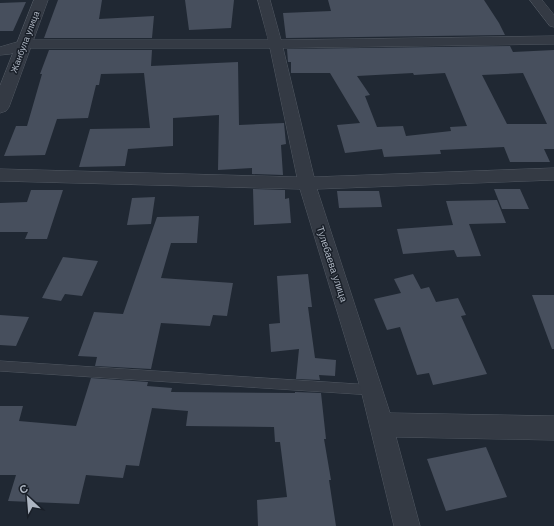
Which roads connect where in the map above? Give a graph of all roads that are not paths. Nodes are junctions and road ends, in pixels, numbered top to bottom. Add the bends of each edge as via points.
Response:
1 (41, 0) edge
2 (264, 0) edge
3 (536, 0) edge
4 (554, 23) edge
5 (554, 40) edge
6 (24, 44) junction
7 (276, 44) junction
8 (0, 51) edge
9 (0, 107) edge
10 (0, 174) edge
11 (554, 174) edge
12 (307, 183) junction
13 (0, 366) edge
14 (372, 390) junction
15 (382, 424) junction
16 (554, 428) edge
17 (407, 526) edge

1 - 6 street, Жанбула улица
2 - 7 street, Тулебаева улица
3 - 4 street
5 - 7 street
6 - 7 street
6 - 8 street
6 - 9 street, Жанбула улица
7 - 12 street, Тулебаева улица
10 - 12 street
11 - 12 street
12 - 14 street, Тулебаева улица
13 - 14 lane
14 - 15 street, Тулебаева улица
15 - 16 street
15 - 17 street, Тулебаева улица

